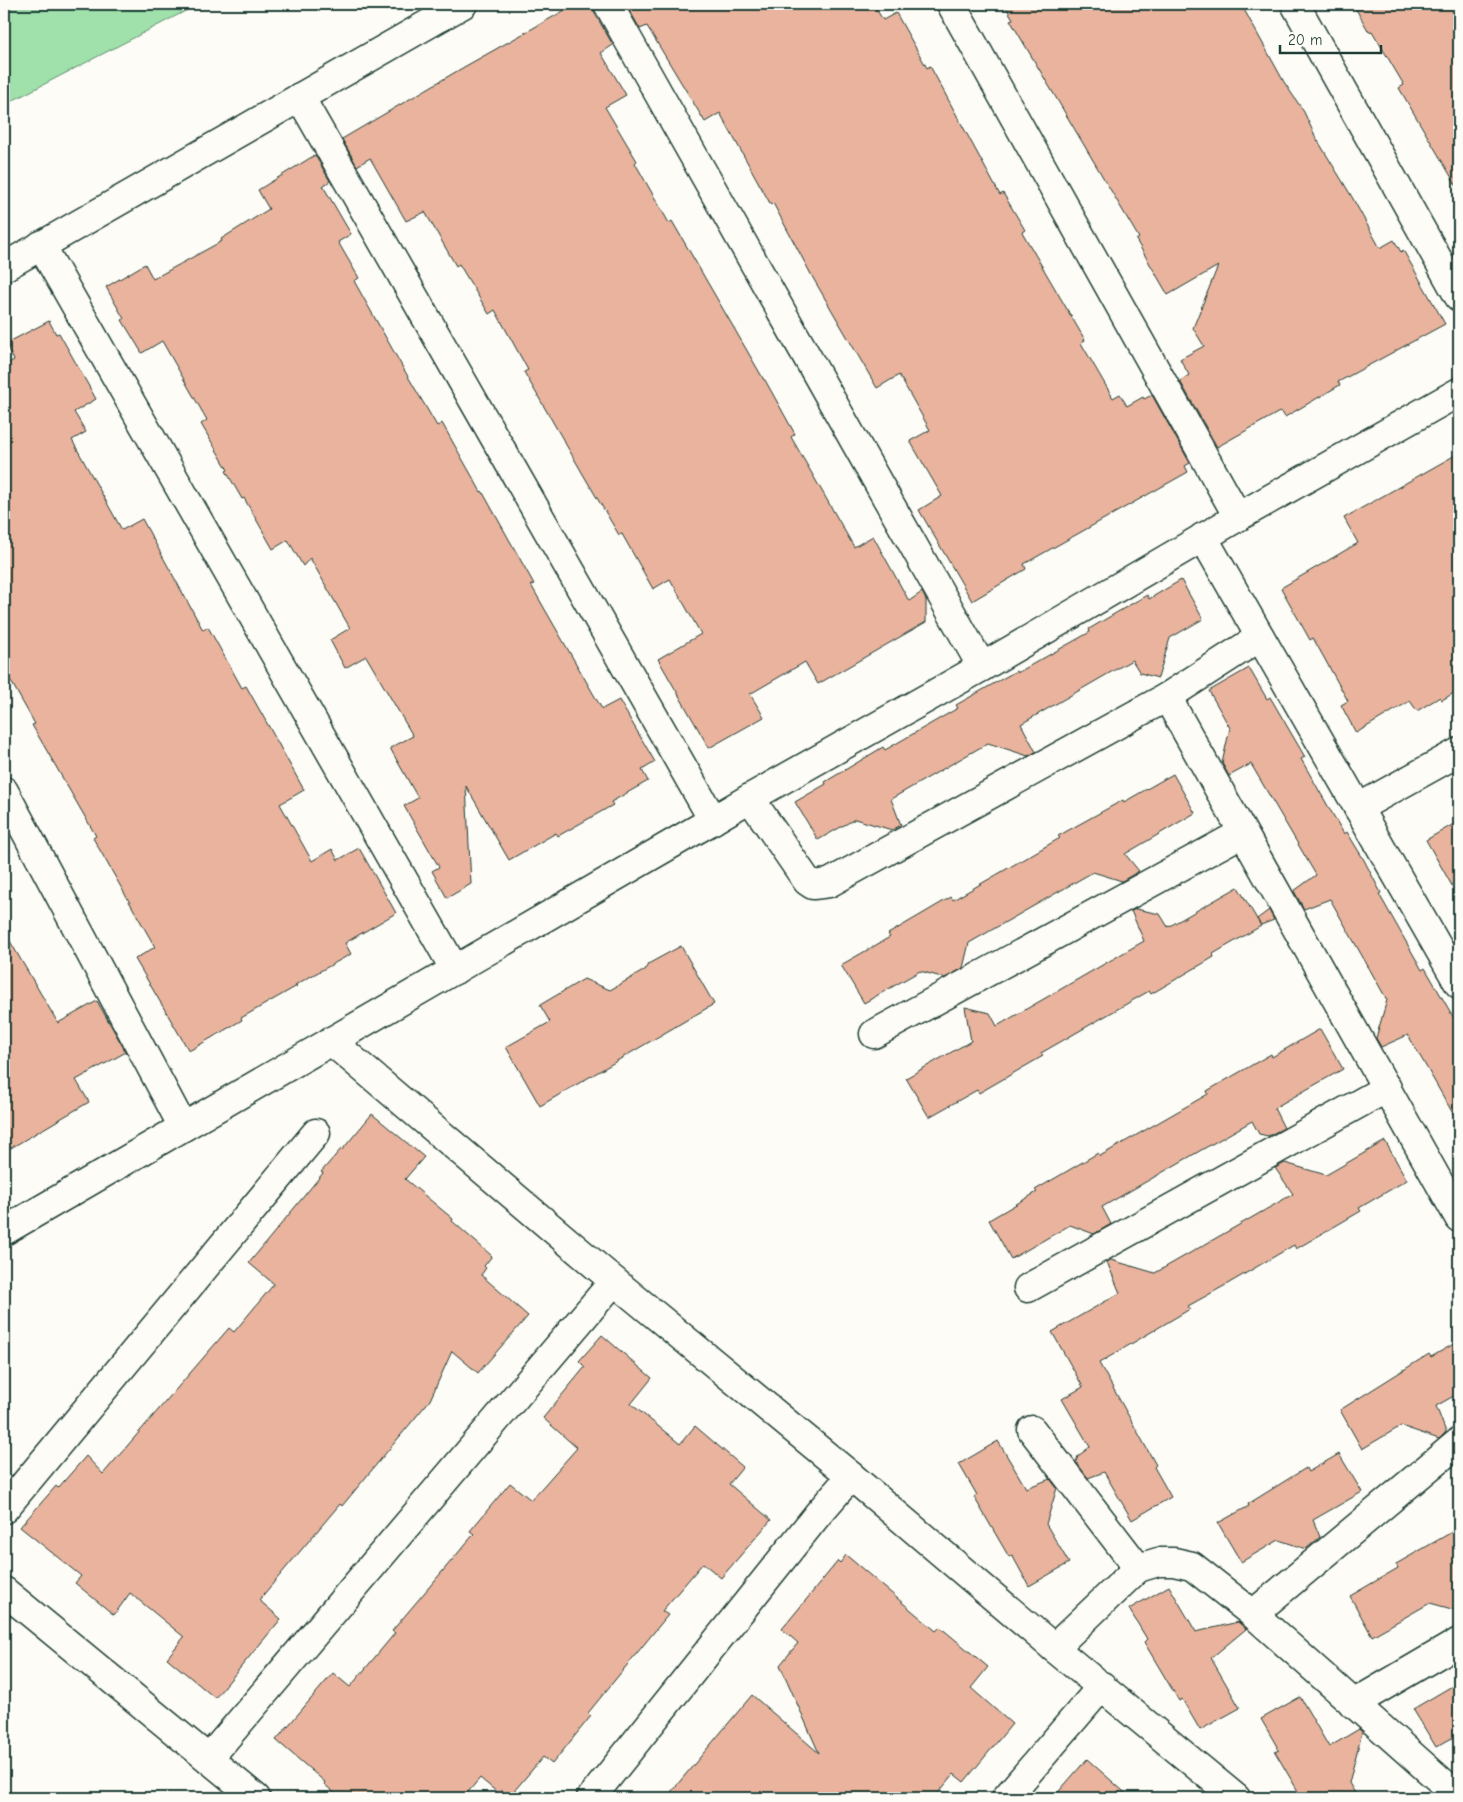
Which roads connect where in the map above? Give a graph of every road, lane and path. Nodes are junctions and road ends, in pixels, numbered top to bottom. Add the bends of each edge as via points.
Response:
1 (463, 4) edge
2 (608, 4) edge
3 (951, 4) edge
4 (1295, 4) edge
5 (300, 97) junction
6 (41, 245) junction
7 (4, 267) edge
8 (1459, 297) edge
9 (1459, 392) edge
10 (1238, 517) junction
11 (1203, 537) junction
12 (1260, 637) junction
13 (982, 667) junction
14 (1167, 697) junction
15 (1459, 752) edge
16 (4, 791) edge
17 (750, 798) junction
18 (1358, 808) junction
19 (713, 820) junction
20 (1242, 833) junction
21 (455, 970) junction
22 (1459, 984) edge
23 (874, 1034) dead end
24 (331, 1041) junction
25 (1387, 1088) junction
26 (184, 1127) junction
27 (316, 1133) dead end
28 (1459, 1218) edge
29 (4, 1230) edge
30 (614, 1281) junction
31 (1028, 1288) dead end
32 (1032, 1430) dead end
33 (1459, 1442) edge
34 (851, 1476) junction
35 (4, 1509) edge
36 (1138, 1568) junction
37 (4, 1591) edge
38 (1253, 1614) junction
39 (1459, 1642) edge
40 (1054, 1648) junction
41 (1102, 1686) junction
42 (1353, 1704) junction
43 (209, 1758) junction
44 (256, 1798) edge
45 (591, 1798) edge
46 (1006, 1798) edge
47 (1236, 1798) edge
48 (1459, 1798) edge

1 - 5 street
2 - 13 street
3 - 10 street
4 - 8 street
5 - 6 street
5 - 19 street
6 - 7 street
6 - 21 street
9 - 10 street
10 - 11 street
11 - 12 street
11 - 13 street
12 - 14 street
12 - 18 street
13 - 17 street
14 - 17 street via 829,882 813,885 807,881
14 - 20 street
15 - 18 street
16 - 26 street
17 - 19 street
18 - 22 street
19 - 21 street
20 - 23 street
20 - 25 street
21 - 24 street
24 - 26 street
24 - 30 street
25 - 28 street
25 - 31 street
26 - 29 street
27 - 35 street
30 - 34 street
30 - 43 street
32 - 36 street
33 - 38 street
34 - 40 street
34 - 45 street
36 - 38 street via 1158,1562 1192,1566
36 - 40 street
37 - 43 street
38 - 42 street
39 - 42 street
40 - 41 street
41 - 46 street
41 - 47 street
42 - 48 street
43 - 44 street

